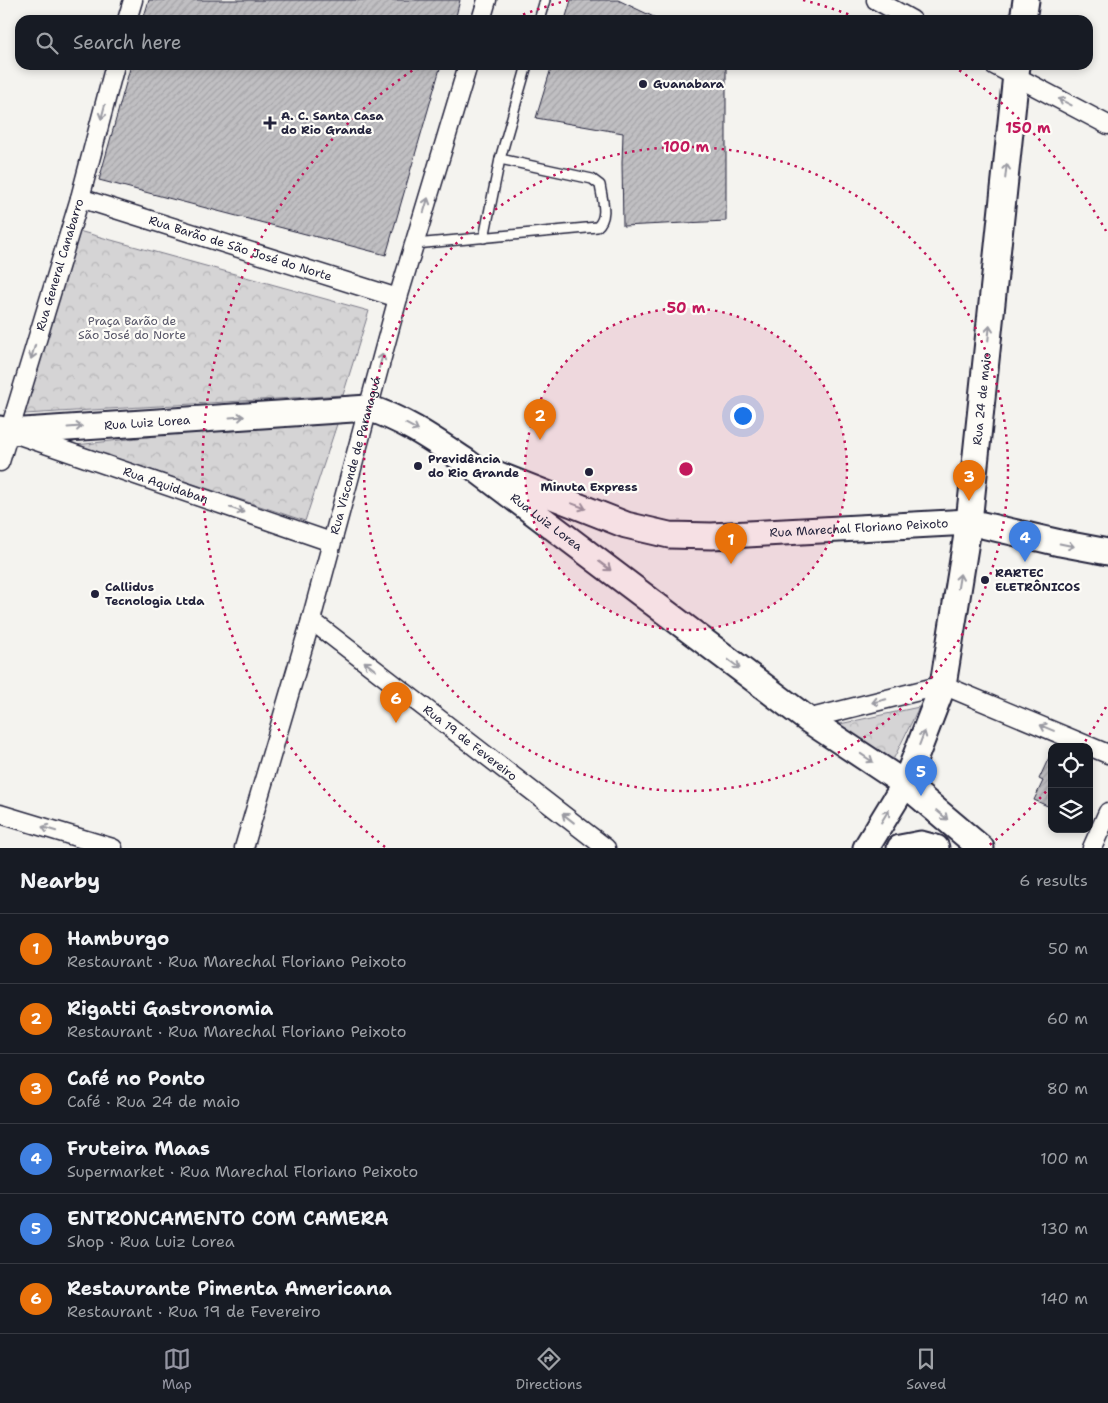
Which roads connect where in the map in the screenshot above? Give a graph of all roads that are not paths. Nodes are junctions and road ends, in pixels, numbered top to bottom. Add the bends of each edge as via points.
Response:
1 (133, 0) edge
2 (487, 0) edge
3 (545, 0) edge
4 (876, 0) edge
5 (1026, 0) edge
6 (128, 15) edge
7 (482, 15) edge
8 (540, 15) edge
9 (903, 15) edge
10 (1024, 15) edge
11 (114, 70) edge
12 (467, 70) edge
13 (525, 70) edge
14 (1017, 71) edge
15 (1108, 125) edge
16 (500, 159) junction
17 (80, 198) junction
18 (484, 238) junction
19 (415, 244) junction
20 (398, 298) junction
21 (368, 408) junction
22 (5, 430) edge
23 (0, 462) edge
24 (468, 463) junction
25 (969, 522) junction
26 (332, 542) junction
27 (1108, 552) edge
28 (310, 620) junction
29 (943, 685) junction
30 (807, 719) junction
31 (1108, 754) edge
32 (904, 784) junction
33 (1108, 812) edge
34 (0, 814) edge
35 (113, 848) edge
36 (244, 848) edge
37 (606, 848) edge
38 (866, 848) edge
39 (900, 848) edge
40 (936, 848) edge
41 (981, 848) edge
42 (1092, 848) edge

1 - 6 street
2 - 7 street
3 - 8 lane
4 - 9 street
5 - 10 main road
11 -> 17 street, Rua General Canabarro
19 -> 12 street, Rua Visconde de Paranaguá
13 - 16 lane
15 -> 14 street
25 -> 14 main road, Rua 24 de maio
16 - 18 lane
16 - 18 lane via 592,179 600,185 605,216 597,228
17 - 20 street, Rua Barão de São José do Norte
17 -> 22 street, Rua General Canabarro
18 - 19 lane
19 - 20 street, Rua Visconde de Paranaguá
21 -> 20 street, Rua Visconde de Paranaguá
22 -> 21 main road, Rua Luiz Lorea
21 -> 24 main road, Rua Luiz Lorea via 421,432
21 - 26 street, Rua Visconde de Paranaguá
22 - 23 street, Rua General Canabarro
22 -> 26 street, Rua Aquidaban
24 -> 25 main road, Rua Marechal Floriano Peixoto via 626,525 669,535 712,536
24 -> 30 main road, Rua Luiz Lorea
25 -> 27 main road, Rua Marechal Floriano Peixoto
29 -> 25 main road, Rua 24 de maio
26 - 28 street, Rua Visconde de Paranaguá
28 - 36 street, Rua Visconde de Paranaguá
37 -> 28 street, Rua 19 de Fevereiro
29 -> 30 street
31 -> 29 street
32 -> 29 main road, Rua 24 de maio
30 -> 32 main road, Rua Luiz Lorea
38 -> 32 main road
32 -> 41 main road, Rua Luiz Lorea
33 - 42 street
35 -> 34 street
39 - 40 main road via 921,844

